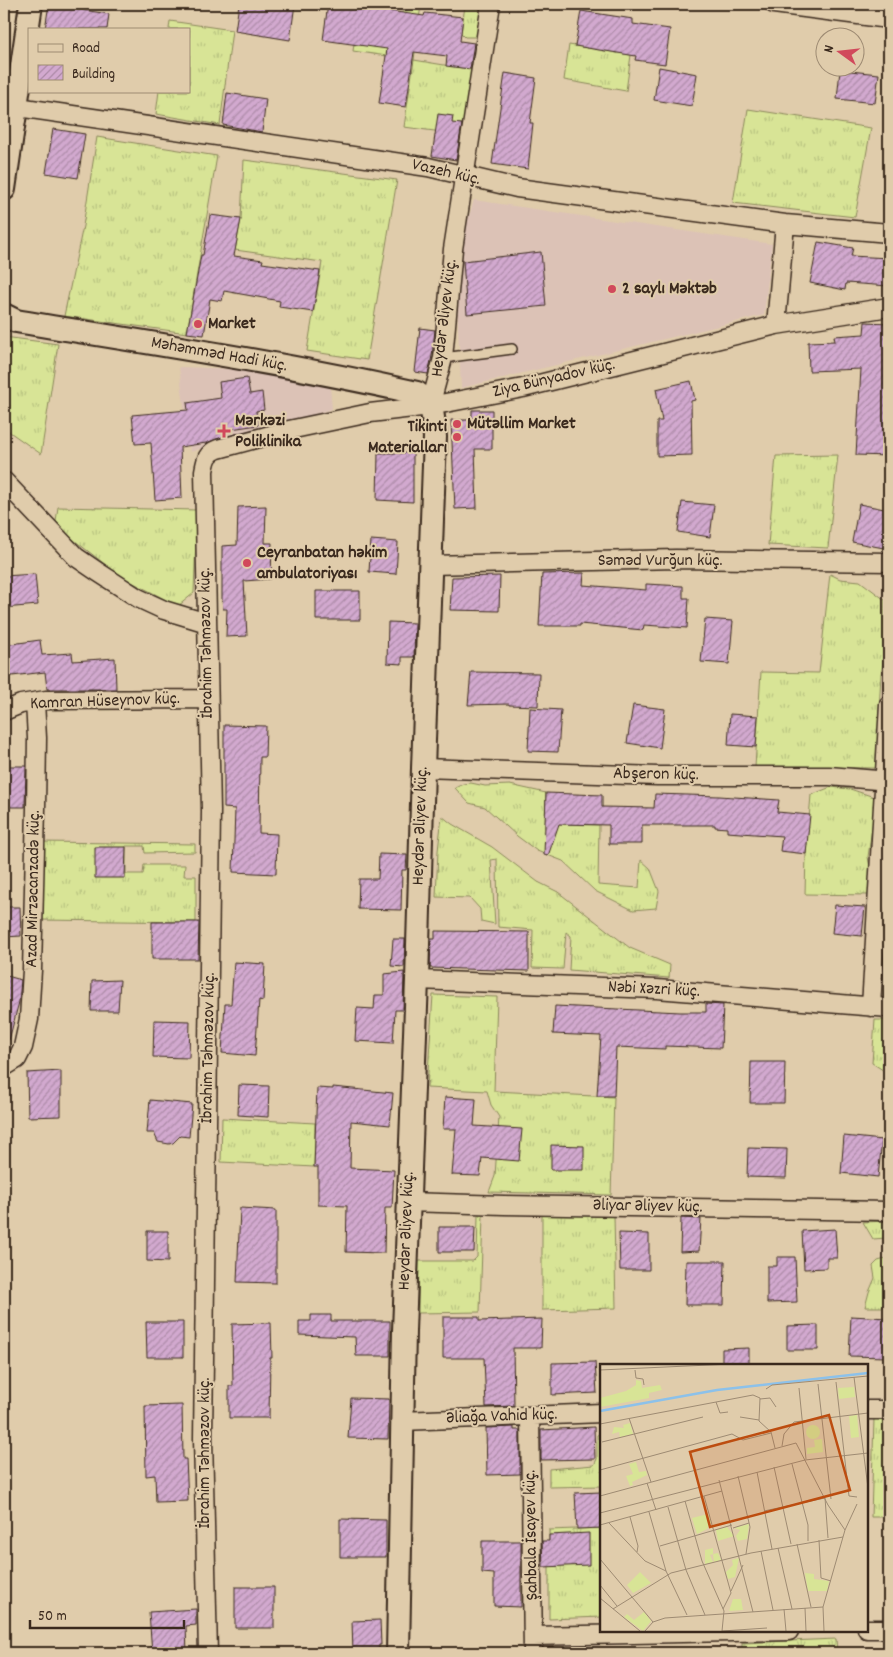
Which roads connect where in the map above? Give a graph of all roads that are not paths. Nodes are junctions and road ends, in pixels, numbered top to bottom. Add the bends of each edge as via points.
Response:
1 (31, 4) edge
2 (491, 4) edge
3 (774, 4) edge
4 (889, 19) edge
5 (10, 106) edge
6 (465, 176) junction
7 (4, 189) edge
8 (785, 224) junction
9 (889, 233) edge
10 (889, 307) edge
11 (4, 315) edge
12 (776, 325) junction
13 (512, 349) dead end
14 (442, 358) junction
15 (430, 406) junction
16 (218, 449) joint
17 (4, 481) edge
18 (889, 562) edge
19 (430, 565) junction
20 (207, 623) junction
21 (208, 699) junction
22 (35, 702) junction
23 (889, 705) edge
24 (4, 711) edge
25 (423, 768) junction
26 (887, 781) edge
27 (417, 980) junction
28 (871, 1007) junction
29 (889, 1008) edge
30 (4, 1067) edge
31 (407, 1202) junction
32 (889, 1211) edge
33 (868, 1410) edge
34 (889, 1410) edge
35 (600, 1413) edge
36 (530, 1416) junction
37 (402, 1421) junction
38 (868, 1629) edge
39 (889, 1629) edge
40 (738, 1632) edge
41 (533, 1636) junction
42 (208, 1653) edge
43 (398, 1653) edge
44 (533, 1653) edge

1 - 5 street
2 - 6 street, Heydər Əliyev küç.
3 - 4 street
5 - 6 street, Vazeh küç. via 418,165
5 - 7 street
6 - 8 street, Vazeh küç. via 517,188
6 - 14 street, Heydər Əliyev küç. via 453,249
8 - 9 street, Vazeh küç.
8 - 12 street
10 - 12 street, Ziya Bünyadov küç.
11 - 15 street, Məhəmməd Hadi küç. via 16,321 349,378 416,393
12 - 15 street, Ziya Bünyadov küç. via 523,388
13 - 14 lane
14 - 15 street, Heydər Əliyev küç.
15 - 16 street, Ziya Bünyadov küç. via 351,417
15 - 19 street, Heydər Əliyev küç. via 435,437
16 - 20 street, İbrahim Təhməzov küç. via 206,458 204,471
17 - 20 street via 76,556 98,572 138,598
18 - 19 street, Səməd Vurğun küç. via 676,560
19 - 25 street, Heydər Əliyev küç.
20 - 21 street, İbrahim Təhməzov küç.
21 - 22 street, Kamran Hüseynov küç.
21 - 42 street, İbrahim Təhməzov küç. via 211,840 203,1438
22 - 24 street, Kamran Hüseynov küç.
22 - 30 street, Azad Mirzəcanzadə küç. via 36,808 29,1019 17,1059
23 - 26 street
25 - 26 street, Abşeron küç. via 657,776 829,776
25 - 27 street, Heydər Əliyev küç.
26 - 28 street
27 - 28 street, Nəbi Xəzri küç. via 657,989
27 - 31 street, Heydər Əliyev küç.
28 - 29 street, Nəbi Xəzri küç.
31 - 32 street, Əliyar Əliyev küç.
31 - 37 street, Heydər Əliyev küç.
33 - 34 street
35 - 36 street, Əliağa Vahid küç.
36 - 37 street, Əliağa Vahid küç.
36 - 41 street, Şahbala İsayev küç.
37 - 43 street, Heydər Əliyev küç.
38 - 39 street
40 - 41 street
41 - 44 street, Şahbala İsayev küç.

